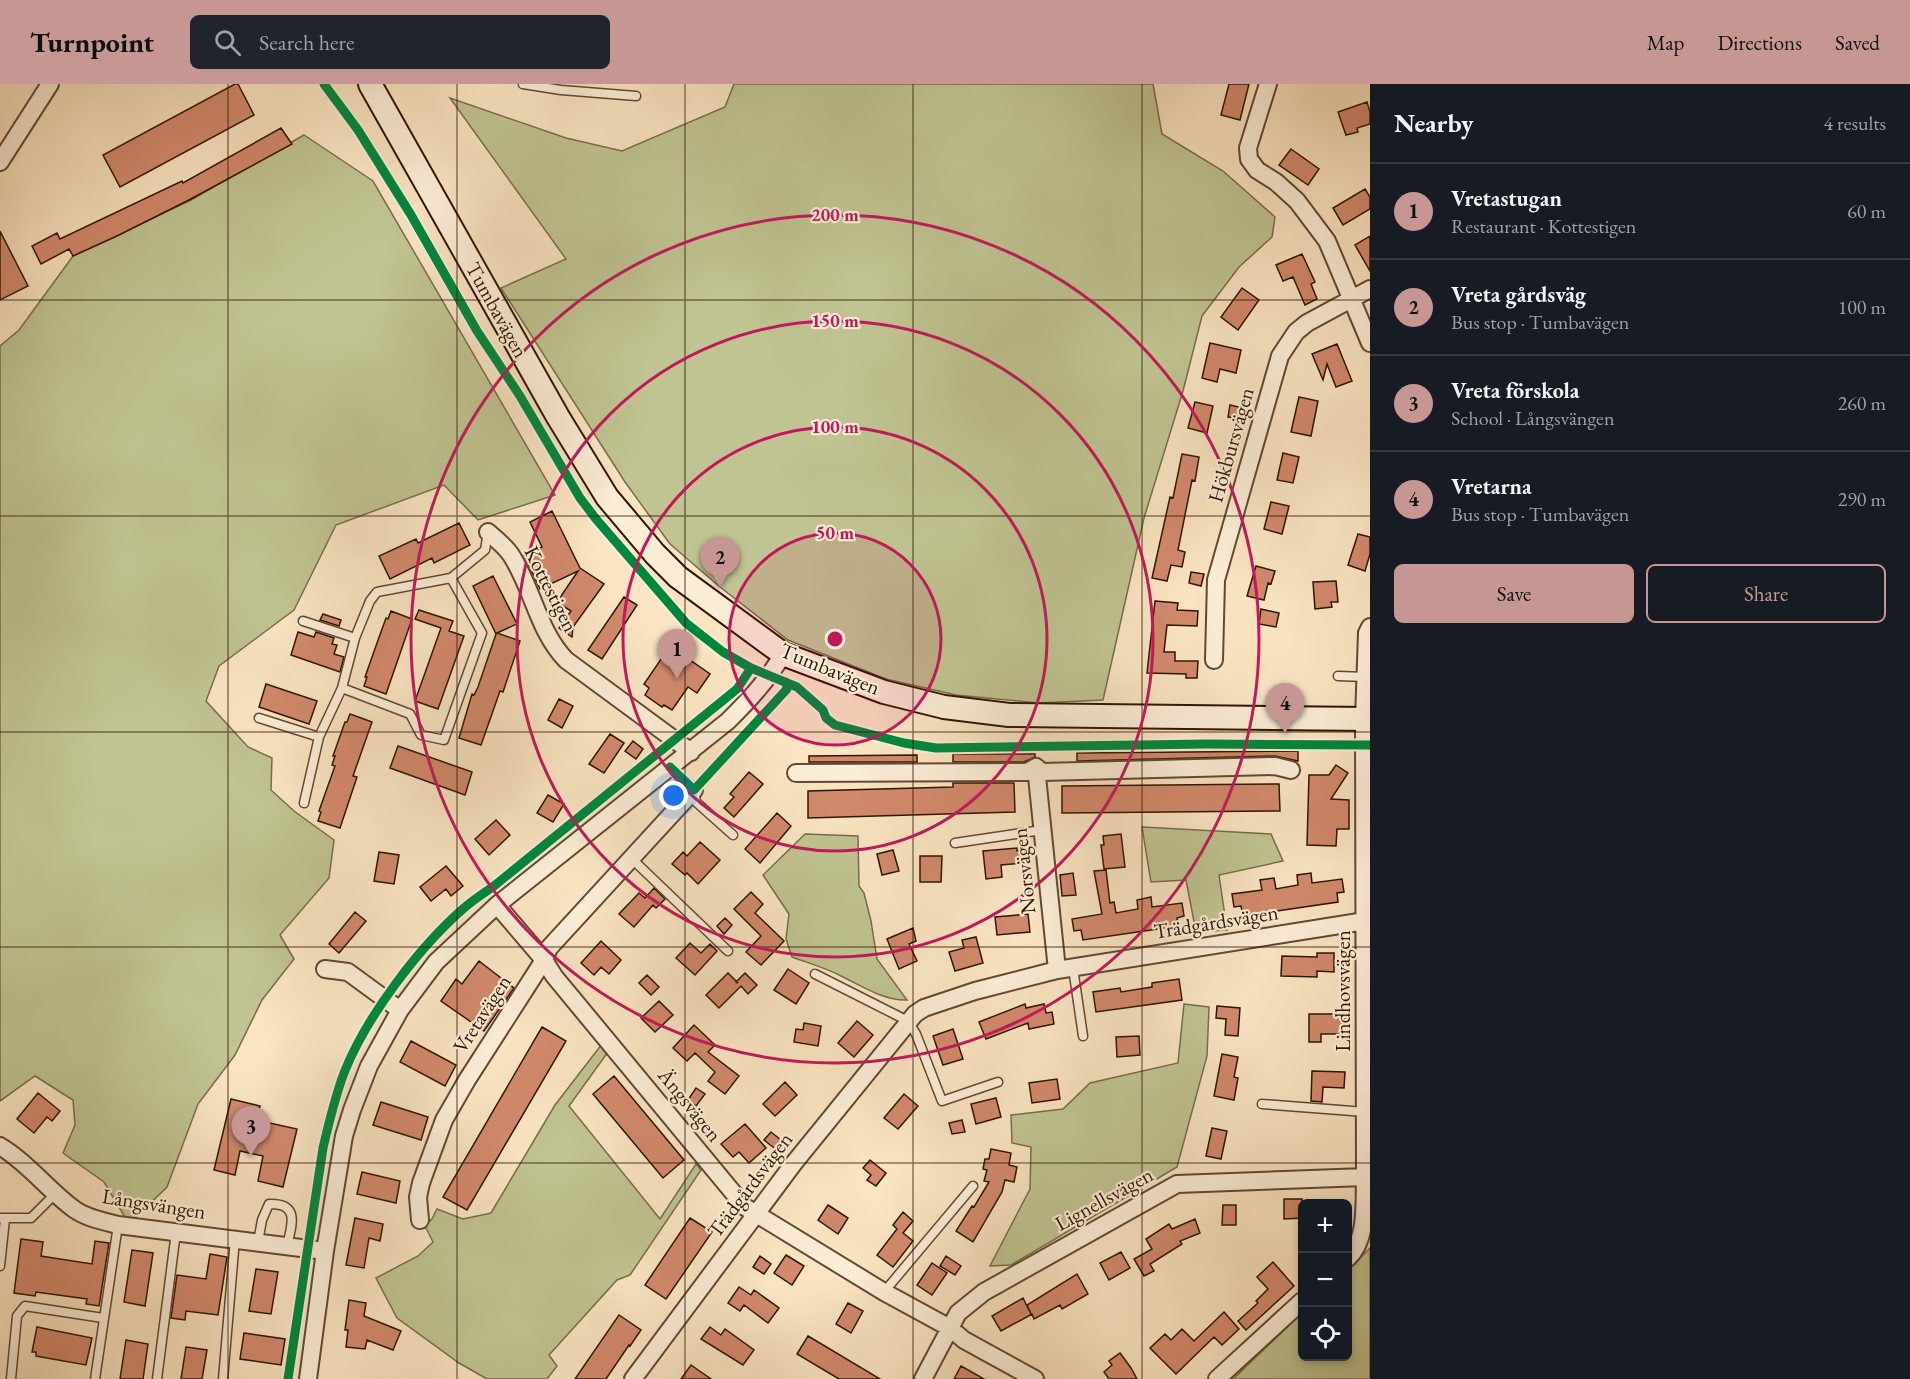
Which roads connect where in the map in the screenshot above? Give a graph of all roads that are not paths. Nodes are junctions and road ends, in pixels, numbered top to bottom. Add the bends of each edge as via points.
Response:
1 (50, 84) edge
2 (371, 84) edge
3 (523, 84) edge
4 (1268, 84) edge
5 (636, 96) dead end
6 (0, 162) edge
7 (1370, 289) edge
8 (1352, 299) junction
9 (1370, 343) edge
10 (488, 532) joint
11 (451, 578) junction
12 (303, 621) dead end
13 (1370, 627) edge
14 (355, 638) junction
15 (783, 654) junction
16 (1214, 660) dead end
17 (1338, 676) dead end
18 (1365, 678) junction
19 (342, 688) junction
20 (259, 718) dead end
21 (1367, 719) edge
22 (319, 736) junction
23 (691, 752) junction
24 (1036, 766) junction
25 (1290, 770) dead end
26 (796, 773) dead end
27 (694, 790) joint
28 (304, 803) dead end
29 (1042, 830) junction
30 (1367, 834) edge
31 (733, 835) dead end
32 (955, 843) dead end
33 (631, 858) junction
34 (497, 905) junction
35 (1365, 921) junction
36 (728, 951) dead end
37 (544, 960) junction
38 (1368, 964) edge
39 (325, 969) dead end
40 (1065, 969) junction
41 (815, 974) dead end
42 (400, 1010) junction
43 (908, 1021) junction
44 (1083, 1036) dead end
45 (999, 1082) dead end
46 (1368, 1091) edge
47 (1262, 1104) dead end
48 (1365, 1112) junction
49 (0, 1146) edge
50 (1365, 1177) junction
51 (973, 1186) dead end
52 (56, 1193) junction
53 (754, 1215) junction
54 (3, 1219) edge
55 (420, 1220) dead end
56 (118, 1225) junction
57 (176, 1232) junction
58 (235, 1239) junction
59 (258, 1242) junction
60 (287, 1246) junction
61 (325, 1251) junction
62 (1351, 1253) edge
63 (0, 1266) edge
64 (884, 1292) junction
65 (1298, 1305) edge
66 (103, 1318) junction
67 (950, 1328) junction
68 (11, 1379) edge
69 (95, 1379) edge
70 (157, 1379) edge
71 (224, 1379) edge
72 (308, 1379) edge
73 (633, 1379) edge
74 (923, 1379) edge
75 (1035, 1379) edge
76 (1217, 1379) edge

1 - 6 street
2 - 15 main road, Tumbavägen via 607,497 678,577
3 - 5 lane
4 - 8 street via 1248,148 1249,159 1257,170 1297,201 1327,241
7 - 8 street, Hökbursvägen
8 - 9 street
8 - 16 street, Hökbursvägen via 1306,323 1280,356 1216,580
10 - 11 lane via 485,550
10 - 23 street, Kottestigen via 511,554 544,627 566,660
11 - 14 lane via 377,592
11 - 19 lane via 482,633 444,740 420,735 410,714
12 - 14 lane
13 - 18 street, Lindhovsvägen
14 - 19 lane
15 - 21 main road, Tumbavägen via 884,692 944,707 1009,715
15 - 23 street via 753,697
17 - 18 lane
18 - 21 street, Lindhovsvägen
19 - 22 lane
20 - 22 lane
21 - 30 street, Lindhovsvägen
22 - 28 lane
23 - 34 street
24 - 25 street via 1042,772 1275,766
24 - 26 street via 1027,772
24 - 29 street, Norsvägen
27 - 31 lane via 696,802
27 - 33 street, Vretavägen
29 - 32 lane
29 - 40 street, Norsvägen
30 - 35 street, Lindhovsvägen
33 - 36 lane
33 - 37 street, Vretavägen via 549,948
34 - 37 street, Ängsvägen
34 - 42 street via 436,962
35 - 38 street, Lindhovsvägen
35 - 40 street, Trädgårdsvägen
37 - 53 street, Ängsvägen
37 - 55 street, Vretavägen via 444,1120 421,1183
38 - 46 street, Lindhovsvägen
39 - 42 street via 348,972
40 - 43 street, Trädgårdsvägen via 975,991 924,1008
40 - 44 lane
41 - 43 lane
42 - 61 street via 369,1066 352,1110 338,1167
43 - 45 lane via 942,1101
43 - 53 street, Trädgårdsvägen
46 - 48 street, Lindhovsvägen
47 - 48 lane
48 - 50 street, Lindhovsvägen
49 - 52 street, Långsvängen
50 - 62 street, Lindhovsvägen via 1362,1231
50 - 67 street, Lignellsvägen via 1177,1184 984,1292 964,1307
51 - 64 lane
52 - 54 lane via 31,1218
52 - 56 street, Långsvängen via 75,1210
53 - 64 street, Ängsvägen
53 - 73 street, Trädgårdsvägen
54 - 63 lane
56 - 57 street, Långsvängen
56 - 66 lane
57 - 58 street, Långsvängen
57 - 70 lane
58 - 59 street, Långsvängen
58 - 71 lane
59 - 60 street, Långsvängen
59 - 60 lane via 269,1204 279,1203 291,1211
60 - 61 street, Långsvängen
61 - 72 street
64 - 67 street, Ängsvägen
65 - 76 street
66 - 68 lane via 25,1306 17,1316
66 - 69 lane
67 - 74 street, Lignellsvägen
67 - 75 street, Ängsvägen via 964,1340

